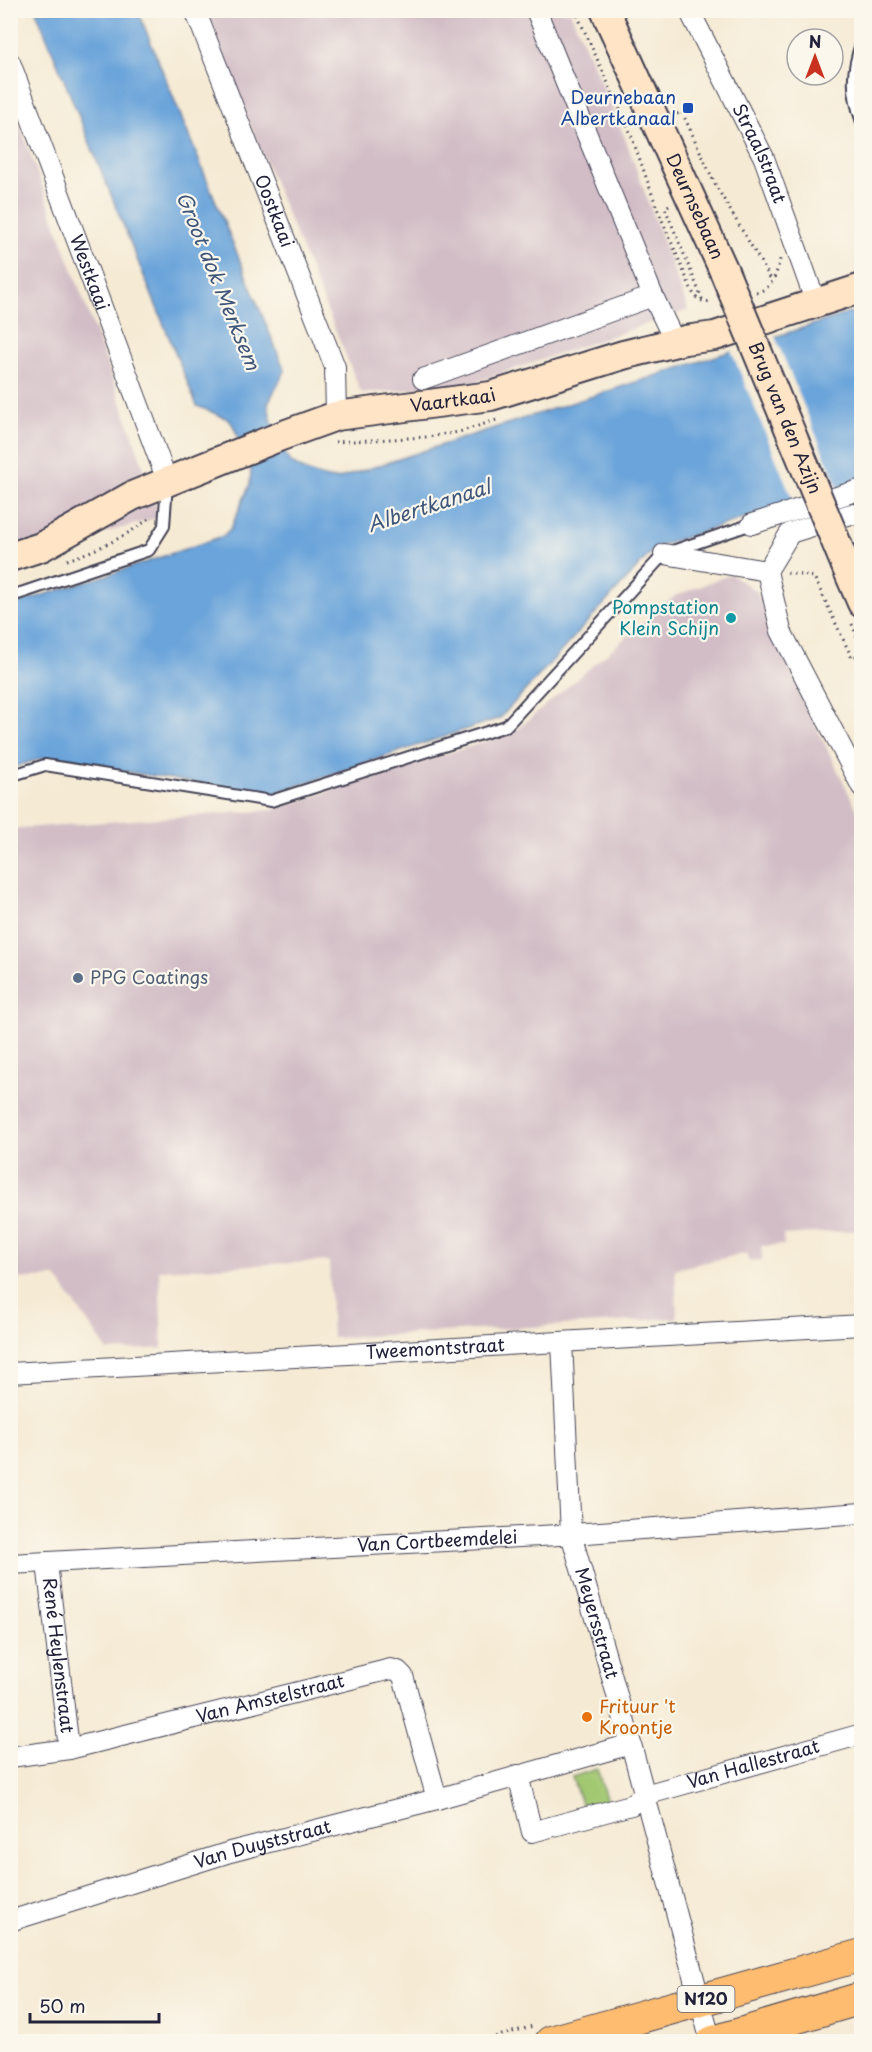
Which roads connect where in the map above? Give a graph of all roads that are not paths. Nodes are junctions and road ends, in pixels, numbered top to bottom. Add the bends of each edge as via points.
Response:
1 (195, 10) edge
2 (536, 10) edge
3 (605, 10) edge
4 (689, 10) edge
5 (861, 41) edge
6 (12, 71) edge
7 (861, 122) edge
8 (724, 271) joint
9 (861, 273) edge
10 (861, 288) edge
11 (814, 295) junction
12 (653, 296) junction
13 (671, 334) junction
14 (623, 355) junction
15 (423, 379) dead end
16 (336, 417) junction
17 (168, 483) junction
18 (861, 489) edge
19 (861, 515) edge
20 (752, 524) joint
21 (664, 554) junction
22 (10, 557) edge
23 (767, 571) junction
24 (18, 594) dead end
25 (861, 603) edge
26 (10, 776) edge
27 (861, 787) edge
28 (861, 1325) edge
29 (561, 1342) junction
30 (10, 1373) edge
31 (861, 1512) edge
32 (571, 1534) junction
33 (48, 1563) junction
34 (10, 1564) edge
35 (861, 1734) edge
36 (631, 1744) junction
37 (69, 1749) junction
38 (10, 1757) edge
39 (518, 1776) junction
40 (645, 1795) junction
41 (437, 1799) junction
42 (10, 1921) edge
43 (861, 1955) edge
44 (861, 1998) edge
45 (701, 2000) junction
46 (551, 2042) edge
47 (712, 2042) edge

1 - 16 street, Oostkaai via 335,367
2 - 12 street
3 - 8 street, Deurnsebaan
4 - 11 street, Straalstraat via 764,158
5 - 7 lane via 852,90
6 - 17 street, Westkaai
8 - 25 street, Brug van den Azijn, bridge
9 - 11 street, Vaartkaai
10 - 11 street, Vaartkaai
11 - 13 street, Vaartkaai
11 - 14 street, Vaartkaai via 715,336
12 - 13 street
12 - 15 street
13 - 14 street, Vaartkaai
14 - 16 street, Vaartkaai via 491,396
16 - 17 street, Vaartkaai
17 - 22 street via 132,496 41,547
17 - 24 lane via 164,526 149,550
18 - 20 street
19 - 23 street via 851,514 790,533
20 - 21 lane
21 - 23 street
21 - 26 lane via 506,726 271,801 45,765
23 - 27 street via 781,631
28 - 29 street, Tweemontstraat
29 - 30 street, Tweemontstraat
29 - 32 street, Meyersstraat
31 - 32 street, Van Cortbeemdelei
32 - 33 street, Van Cortbeemdelei
32 - 36 street, Meyersstraat
33 - 34 street, Van Cortbeemdelei
33 - 37 street, René Heylenstraat
35 - 40 street, Van Hallestraat
36 - 39 street, Van Duyststraat
36 - 40 street, Meyersstraat
37 - 38 street, Van Amstelstraat
37 - 41 street, Van Amstelstraat via 391,1670 403,1676
39 - 40 street via 532,1832 631,1805
39 - 41 street, Van Duyststraat
40 - 45 street, Meyersstraat
41 - 42 street, Van Duyststraat via 231,1851
43 - 45 main road, N120
44 - 47 main road, N120
45 - 46 main road, N120
45 - 47 street, Meyersstraat

